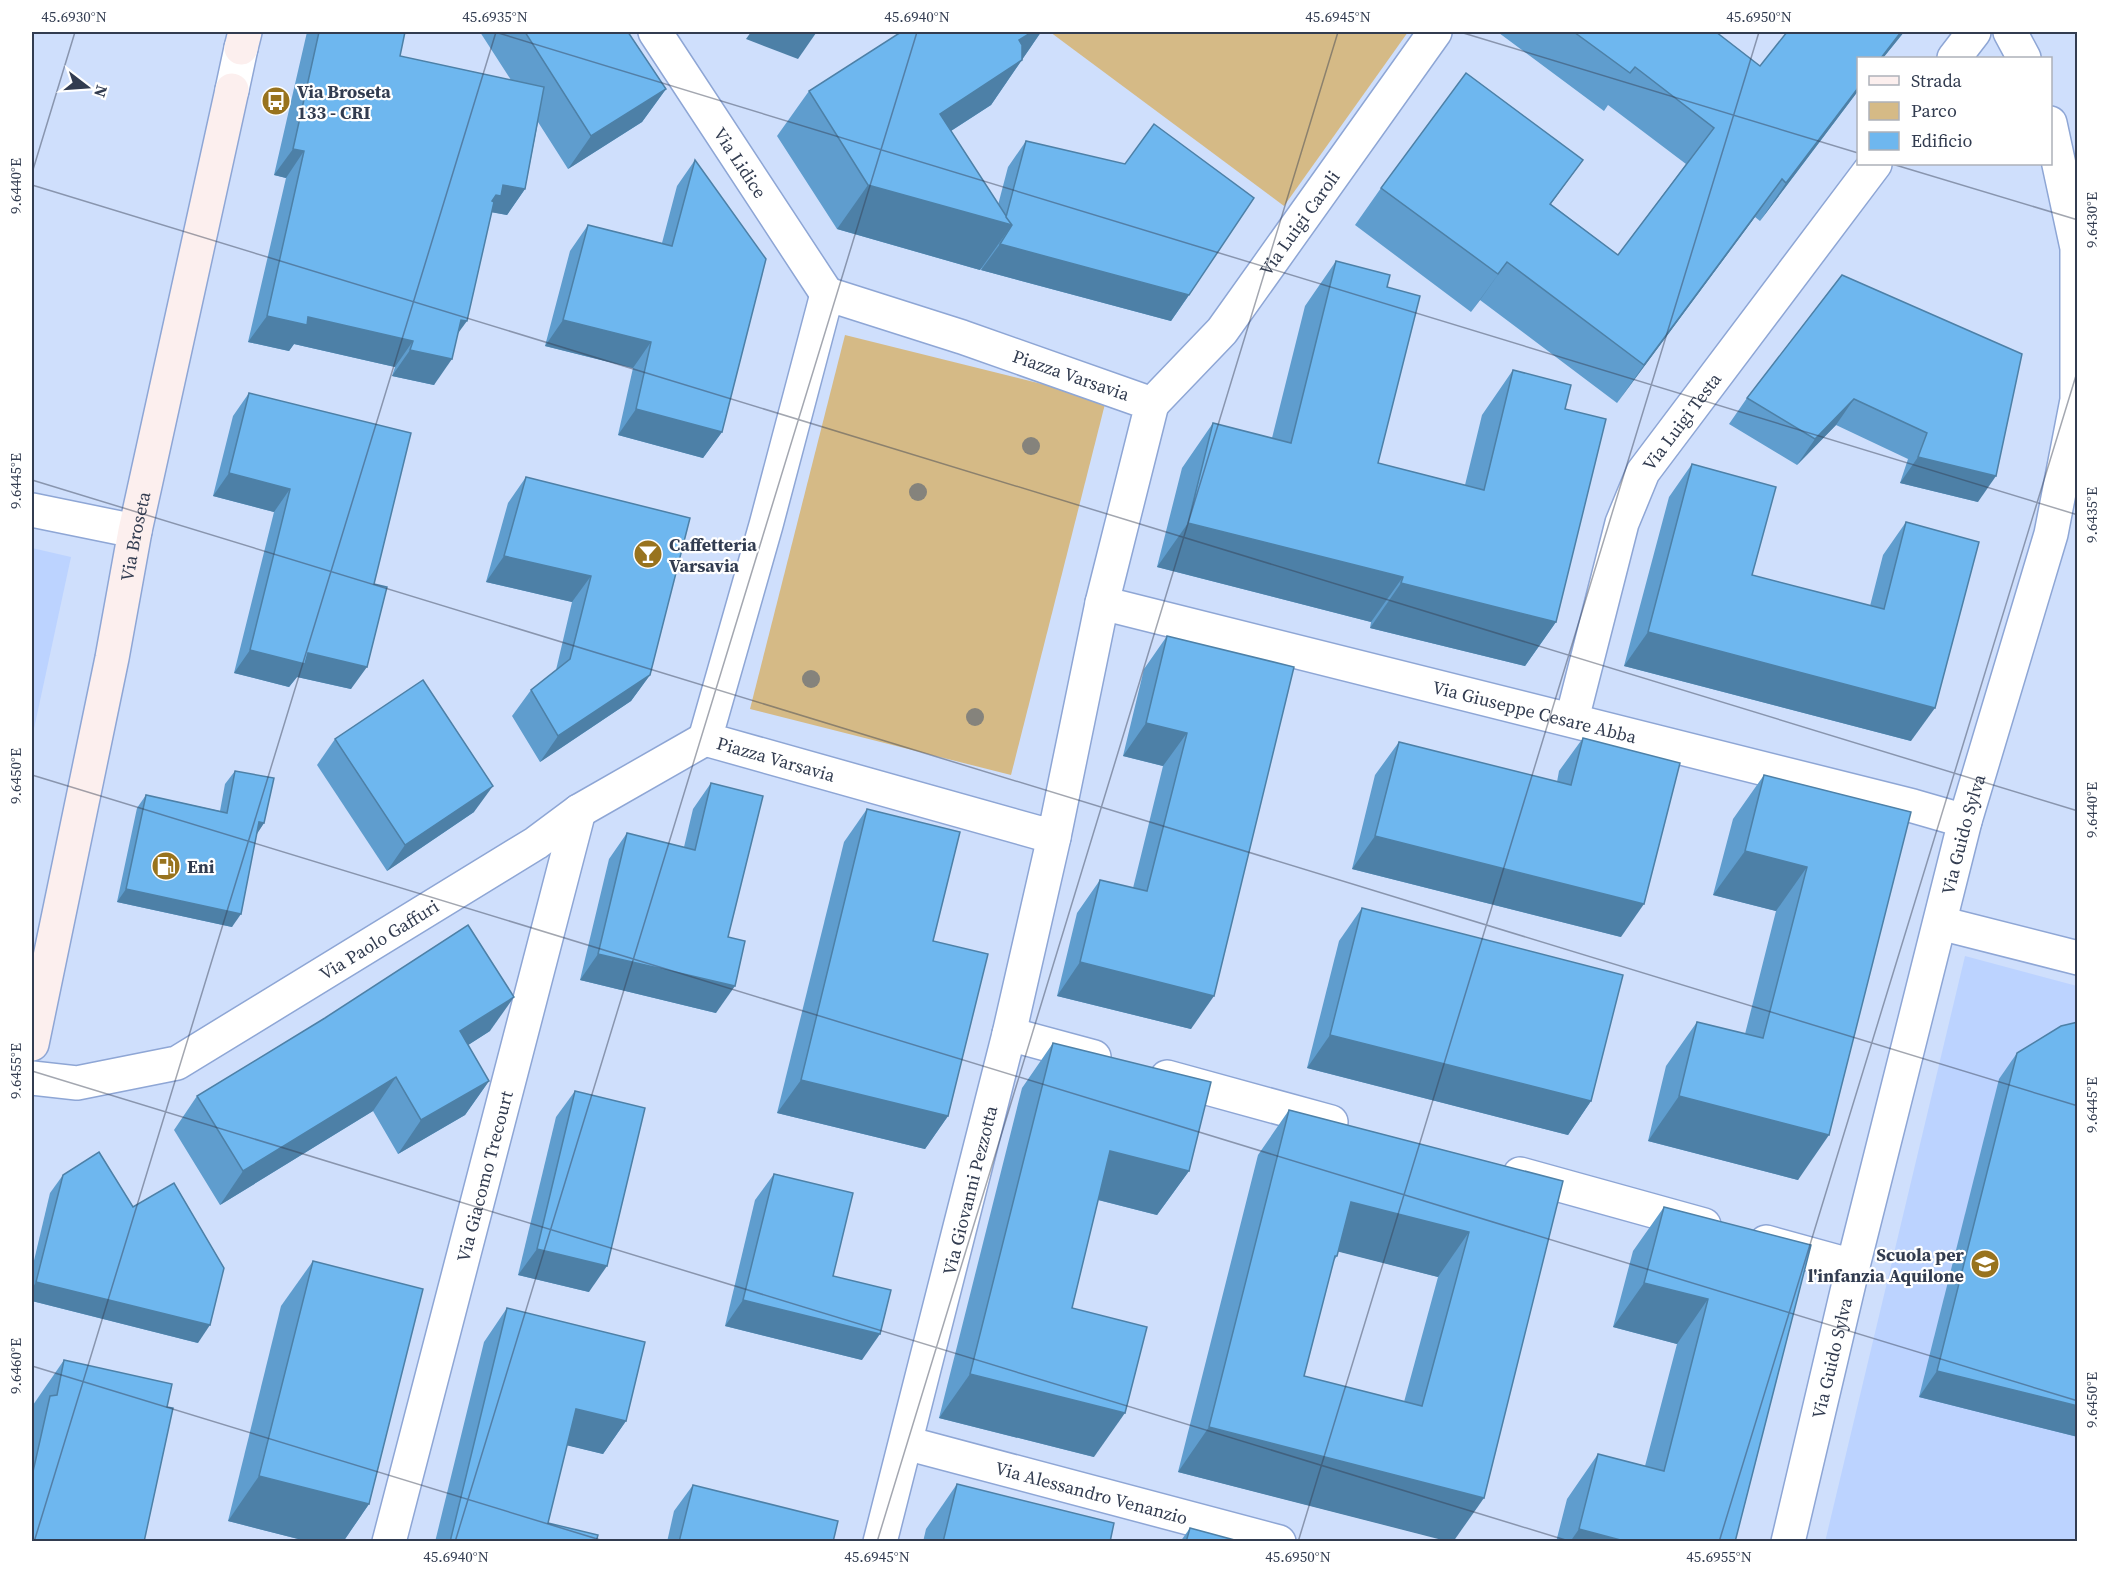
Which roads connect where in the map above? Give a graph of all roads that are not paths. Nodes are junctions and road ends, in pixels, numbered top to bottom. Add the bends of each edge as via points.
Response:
1 (655, 32) edge
2 (1435, 32) edge
3 (1974, 32) edge
4 (2010, 32) edge
5 (243, 40) edge
6 (1955, 57) edge
7 (2023, 57) edge
8 (2052, 133) edge
9 (1874, 165) edge
10 (827, 294) junction
11 (1152, 404) junction
12 (32, 510) edge
13 (135, 531) junction
14 (1102, 603) junction
15 (1572, 719) junction
16 (705, 739) junction
17 (579, 811) junction
18 (1965, 821) junction
19 (1054, 837) junction
20 (1940, 923) junction
21 (2078, 958) edge
22 (1009, 1034) junction
23 (32, 1044) edge
24 (32, 1078) edge
25 (1356, 1129) edge
26 (1495, 1167) edge
27 (1853, 1266) junction
28 (906, 1443) junction
29 (389, 1542) edge
30 (880, 1542) edge
31 (1279, 1542) edge
32 (1788, 1542) edge

1 - 10 street, Via Lidice
2 - 11 street, Via Luigi Caroli via 1222,331
3 - 6 street
4 - 7 street
5 - 13 street, Via Broseta
8 - 18 street, Via Guido Sylva via 2076,248 2077,400 2050,534
9 - 15 street, Via Luigi Testa via 1643,472 1622,523
10 - 11 street, Piazza Varsavia
10 - 16 street, Piazza Varsavia
11 - 14 street, Piazza Varsavia
12 - 13 street
13 - 23 street, Via Broseta
14 - 15 street, Via Giuseppe Cesare Abba
14 - 19 street, Piazza Varsavia
15 - 18 street, Via Giuseppe Cesare Abba
16 - 17 street, Via Paolo Gaffuri
16 - 19 street, Piazza Varsavia
17 - 24 street, Via Paolo Gaffuri via 536,843 177,1063 77,1083
17 - 29 street, Via Giacomo Trecourt
18 - 20 street, Via Guido Sylva
19 - 22 street, Via Giovanni Pezzotta
20 - 21 street
20 - 27 street, Via Guido Sylva
22 - 25 street
22 - 28 street, Via Giovanni Pezzotta
26 - 27 street
27 - 32 street, Via Guido Sylva
28 - 30 street, Via Giovanni Pezzotta
28 - 31 street, Via Alessandro Venanzio

